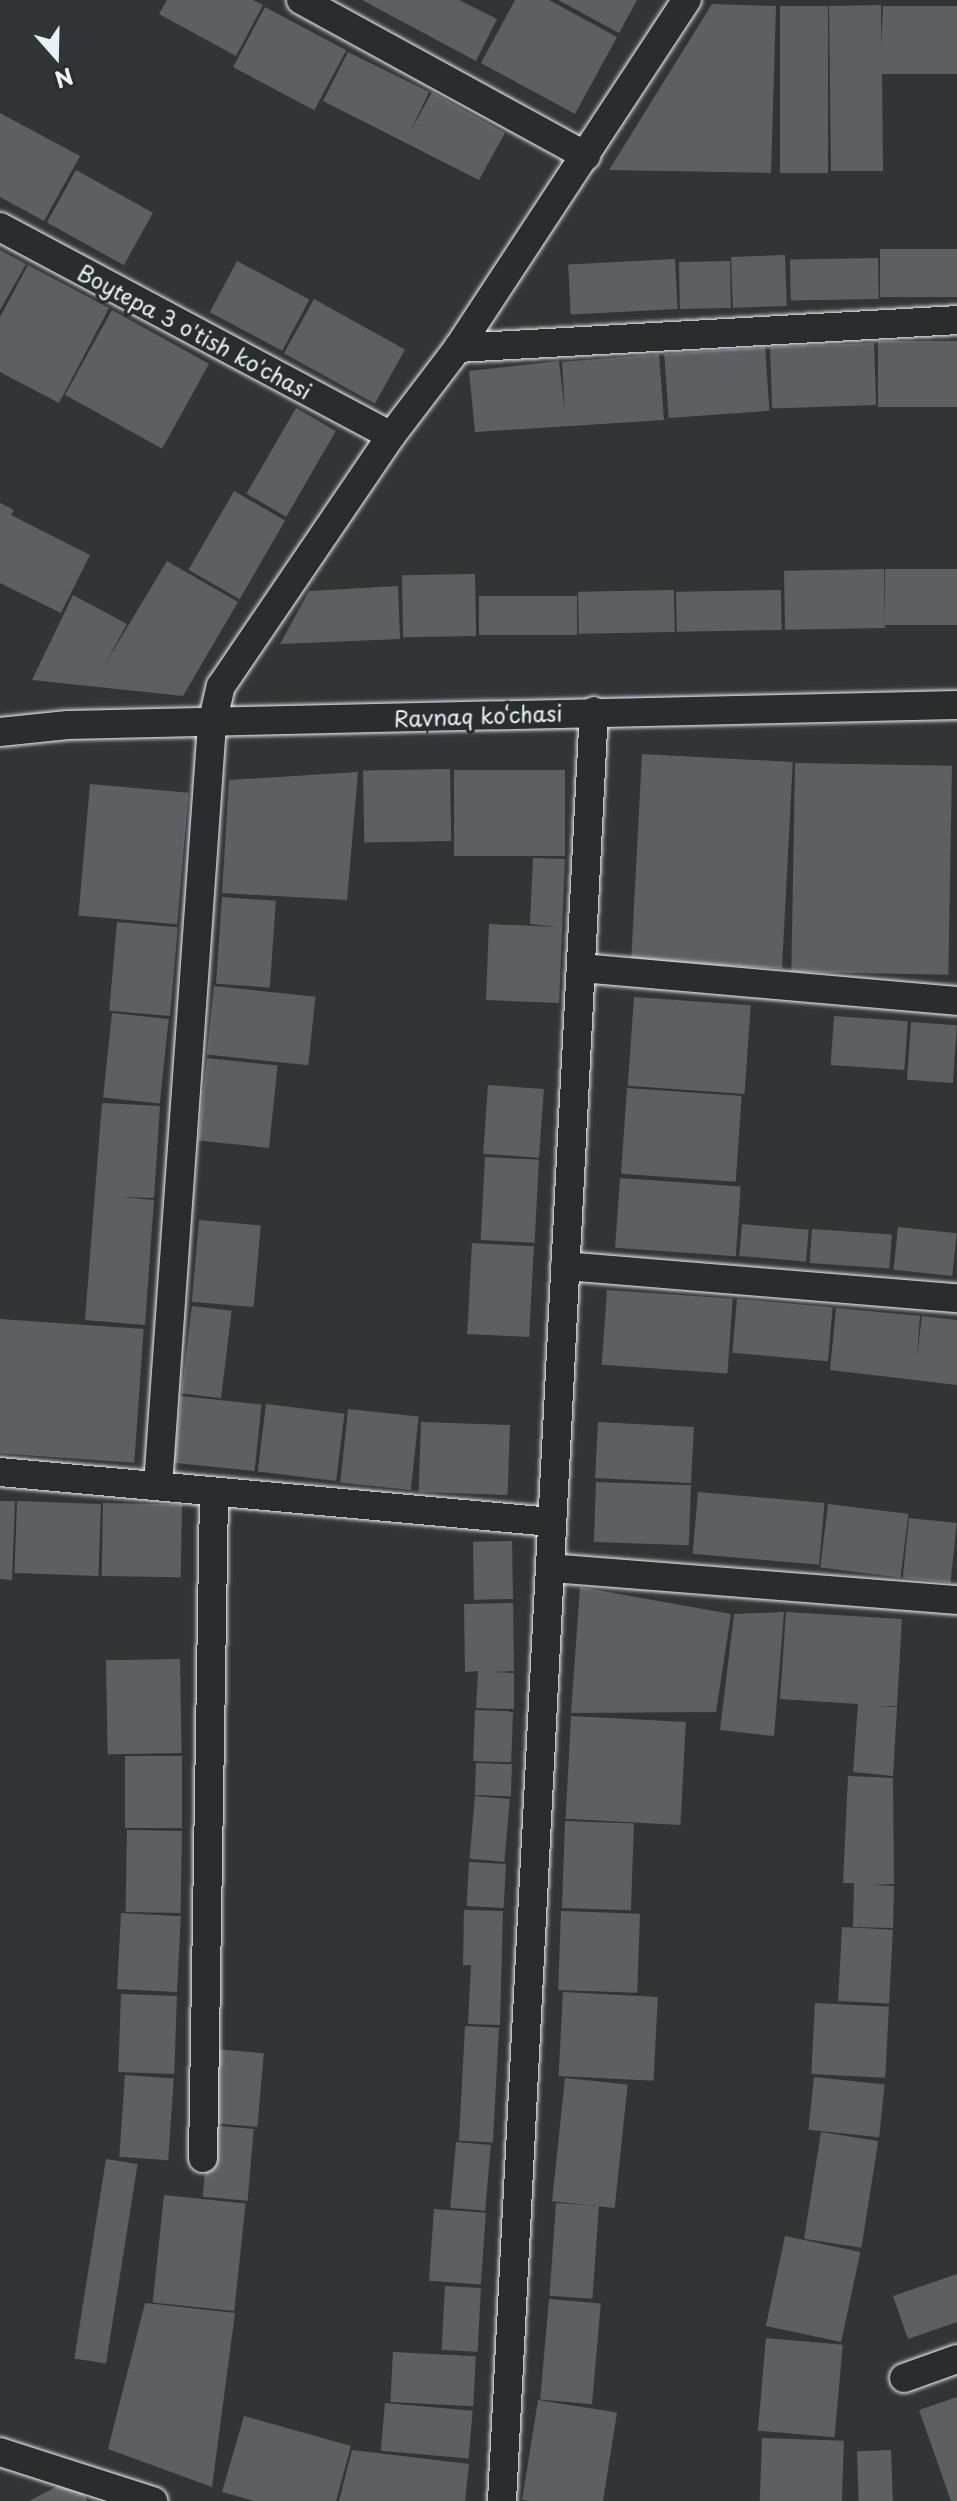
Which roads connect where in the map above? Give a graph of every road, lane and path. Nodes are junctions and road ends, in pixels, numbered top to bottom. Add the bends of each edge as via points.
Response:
1 (301, 0) edge
2 (687, 0) edge
3 (586, 156) junction
4 (0, 227) edge
5 (957, 320) edge
6 (458, 348) junction
7 (391, 436) junction
8 (957, 705) edge
9 (594, 711) junction
10 (4, 724) edge
11 (212, 724) junction
12 (581, 968) junction
13 (957, 1001) edge
14 (565, 1266) junction
15 (957, 1298) edge
16 (0, 1472) edge
17 (158, 1485) junction
18 (214, 1492) junction
19 (552, 1522) junction
20 (550, 1568) junction
21 (957, 1600) edge
22 (203, 2158) dead end
23 (957, 2359) edge
24 (904, 2378) dead end
25 (0, 2452) edge
26 (153, 2501) edge
27 (502, 2501) edge

1 - 3 street
2 - 3 street
3 - 6 street
4 - 7 street, Boytepa 3 o'tish ko'chasi
5 - 6 street
6 - 7 street
7 - 11 street via 221,686
8 - 9 street, Ravnaq ko‘chasi
9 - 11 street, Ravnaq ko‘chasi
9 - 12 street
10 - 11 street, Ravnaq ko‘chasi
11 - 17 street
12 - 13 street
12 - 14 street
14 - 15 street
14 - 19 street
16 - 17 street
17 - 18 street
18 - 19 street
18 - 22 street
19 - 20 street
20 - 21 street
20 - 27 street
23 - 24 street
25 - 26 street

